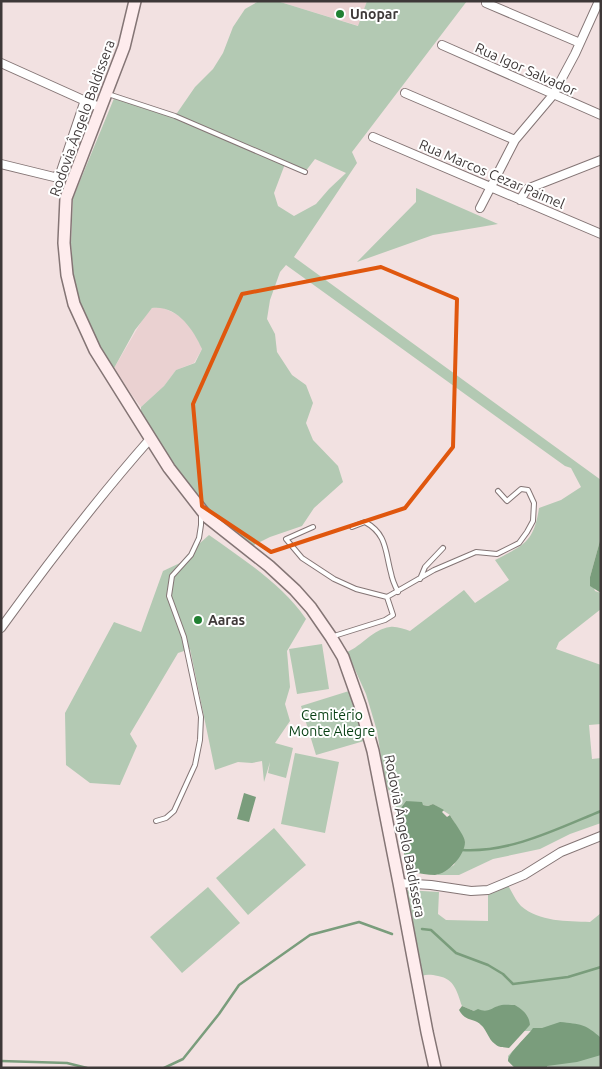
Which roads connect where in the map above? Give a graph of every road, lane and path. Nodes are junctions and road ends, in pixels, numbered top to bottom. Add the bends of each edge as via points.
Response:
1 (135, 1) edge
2 (598, 1) edge
3 (486, 3) dead end
4 (580, 43) junction
5 (442, 46) dead end
6 (1, 63) edge
7 (106, 93) junction
8 (405, 93) dead end
9 (553, 95) junction
10 (85, 100) junction
11 (101, 108) junction
12 (601, 115) edge
13 (373, 137) dead end
14 (515, 140) junction
15 (601, 160) edge
16 (1, 164) edge
17 (305, 172) dead end
18 (491, 187) junction
19 (520, 200) junction
20 (480, 208) dead end
21 (601, 234) edge
22 (150, 439) junction
23 (498, 491) dead end
24 (200, 508) junction
25 (313, 527) dead end
26 (352, 527) dead end
27 (443, 548) dead end
28 (420, 579) junction
29 (398, 592) junction
30 (387, 597) junction
31 (1, 628) edge
32 (331, 637) junction
33 (156, 821) dead end
34 (601, 836) edge
35 (399, 882) junction
36 (435, 1068) edge

1 - 7 street, Rodovia Ângelo Baldissera via 124,47
2 - 4 street
3 - 4 street
4 - 9 street
5 - 9 street, Rua Igor Salvador
6 - 10 street
7 - 11 street, Rodovia Ângelo Baldissera
7 - 17 lane via 175,116
8 - 14 street
9 - 12 street, Rua Igor Salvador
9 - 14 street
10 - 11 street
10 - 16 street via 60,174 54,177
11 - 22 street, Rodovia Ângelo Baldissera via 66,198 64,243 68,275 74,304 95,350
13 - 18 street, Rua Marcos Cezar Paimel
14 - 18 street
15 - 19 street via 526,189
18 - 19 street, Rua Marcos Cezar Paimel
18 - 20 street
19 - 21 street, Rua Marcos Cezar Paimel
22 - 24 street, Rodovia Ângelo Baldissera
22 - 31 street via 122,470
23 - 28 lane via 507,501 521,489 528,490 534,503 533,521 519,543 497,554 476,552
24 - 32 street, Rodovia Ângelo Baldissera via 295,590
24 - 33 lane via 199,538 191,555 172,576 169,596 184,637 201,717 200,740 195,765 174,811
25 - 30 lane via 286,539 302,558 334,579
26 - 29 lane via 365,522 384,539 391,576
27 - 28 lane via 425,567
28 - 29 lane
29 - 30 lane
30 - 32 lane via 393,615
32 - 35 street, Rodovia Ângelo Baldissera via 343,658 366,725
34 - 35 street via 561,852 524,875 488,890 471,891
35 - 36 street, Rodovia Ângelo Baldissera

